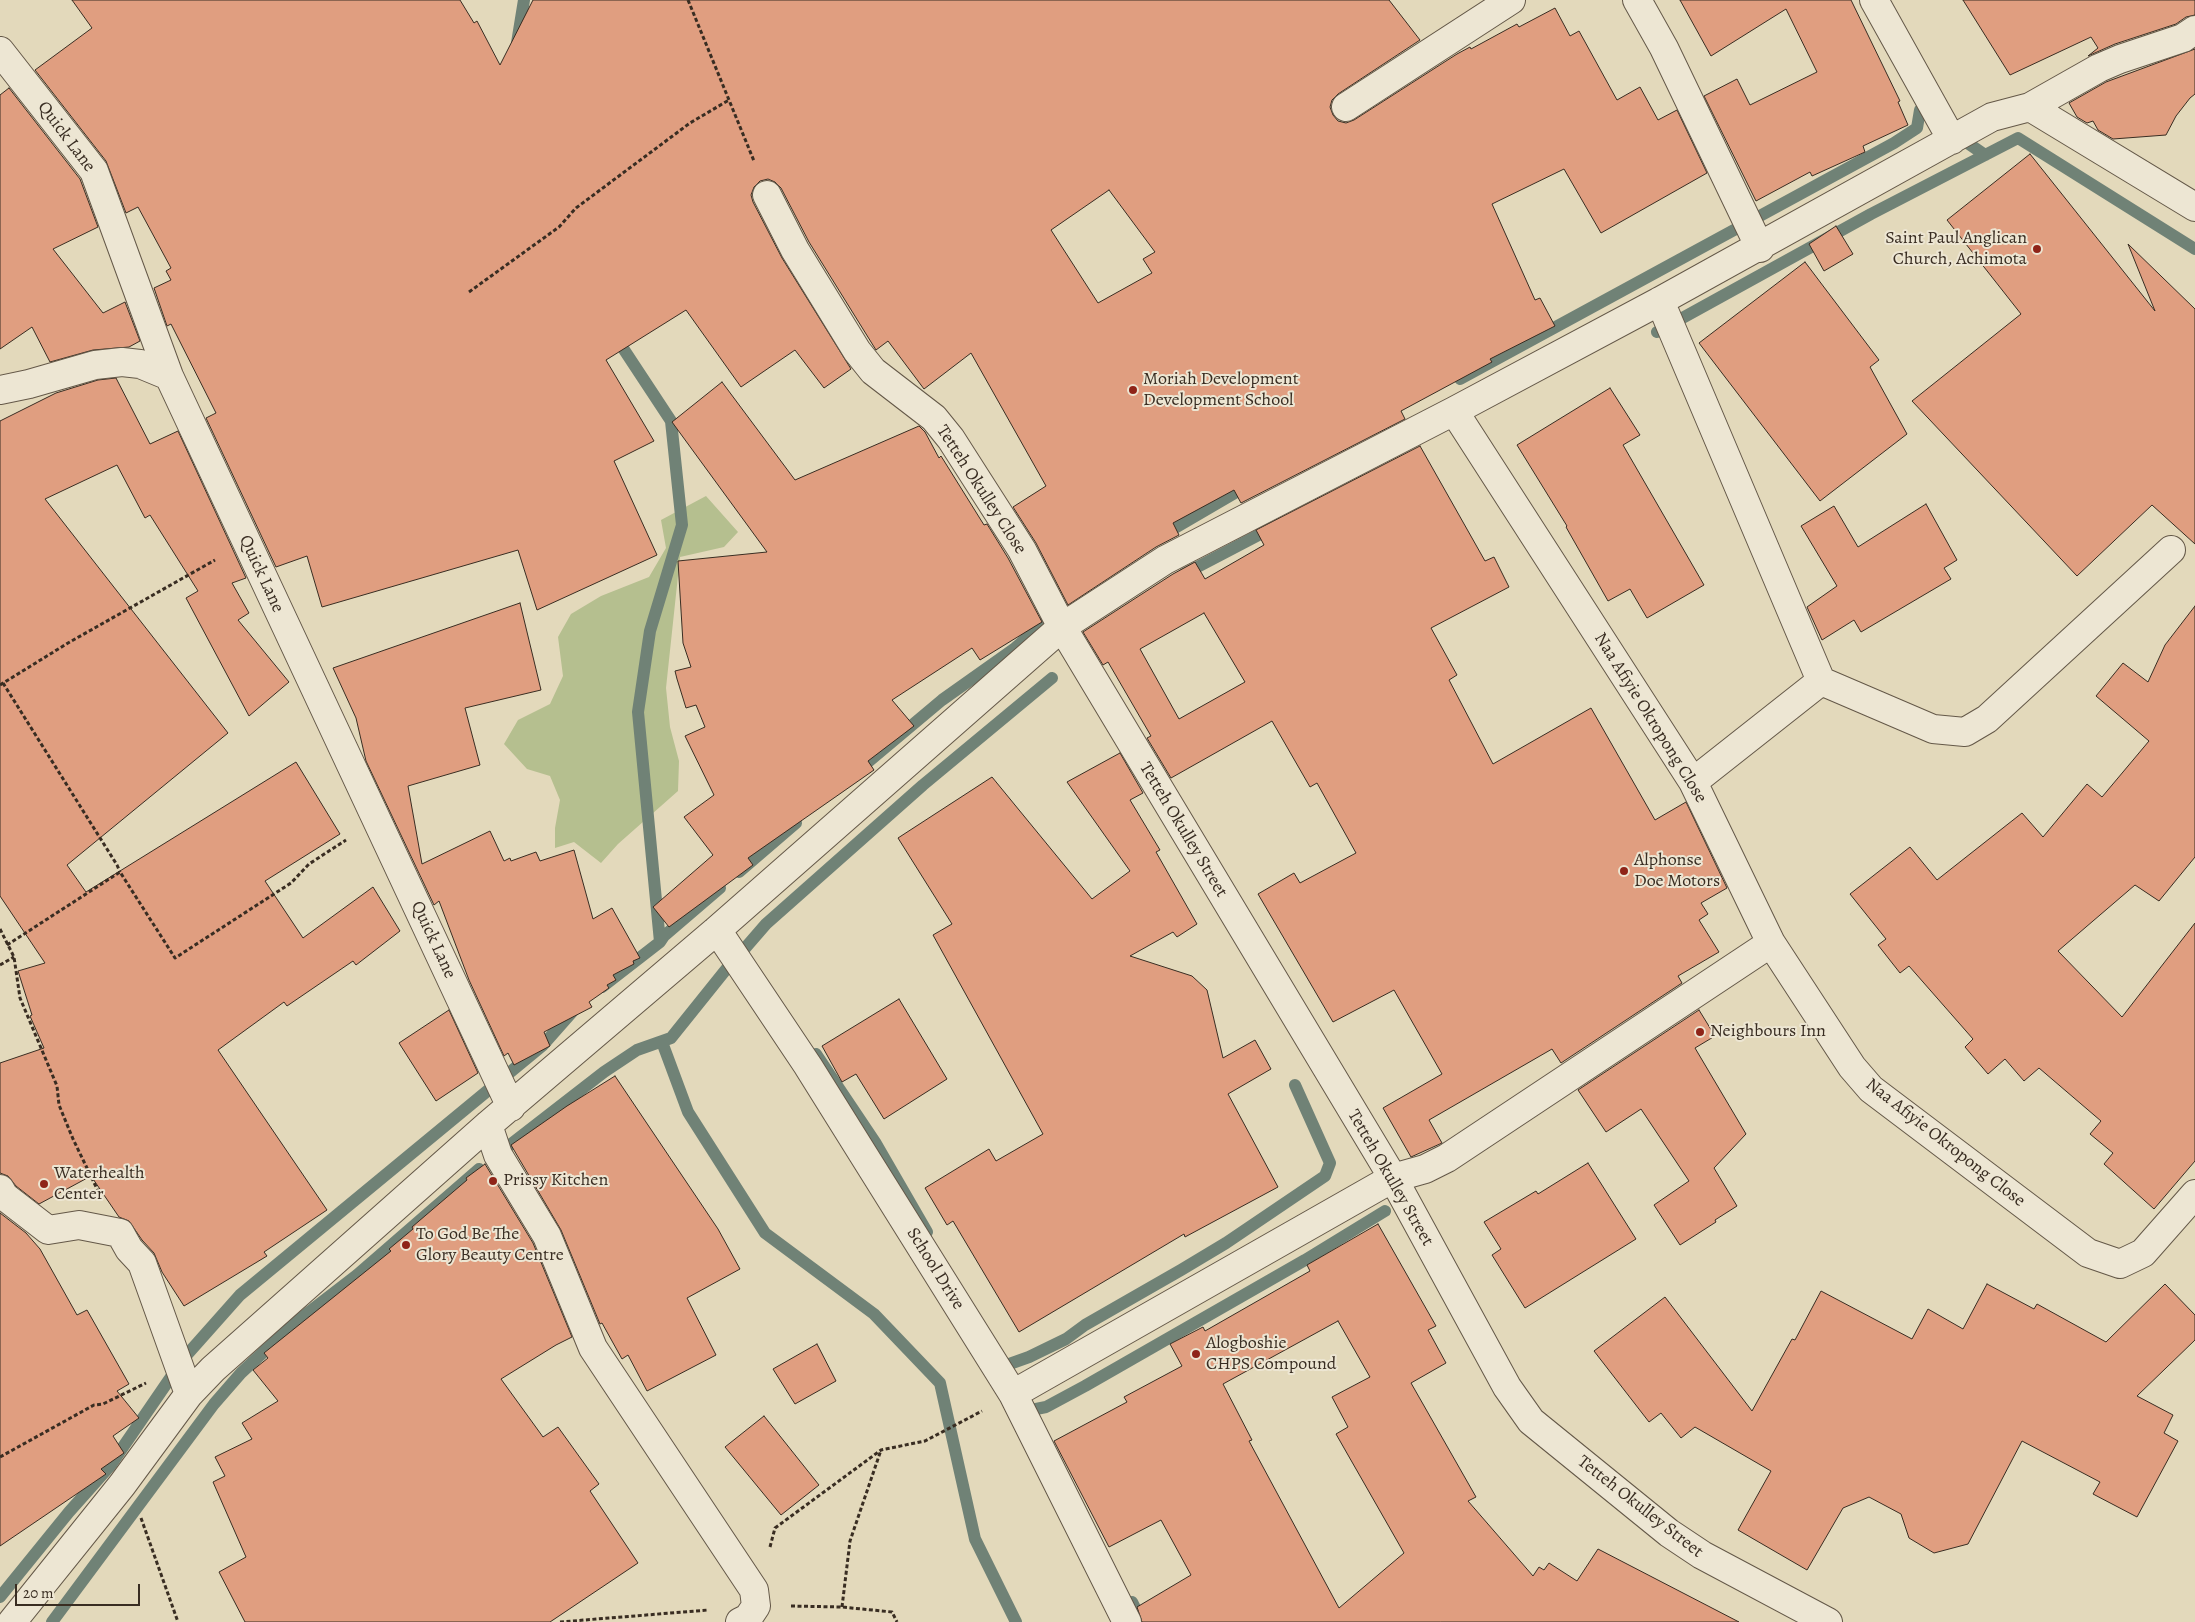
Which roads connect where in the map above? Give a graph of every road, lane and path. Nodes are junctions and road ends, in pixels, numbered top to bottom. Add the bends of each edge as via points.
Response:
1 (688, 0) edge
2 (1511, 0) edge
3 (1637, 0) edge
4 (1874, 0) edge
5 (2195, 30) edge
6 (0, 51) edge
7 (729, 100) junction
8 (1346, 107) dead end
9 (2030, 107) junction
10 (1952, 140) junction
11 (767, 195) joint
12 (2195, 207) edge
13 (1760, 248) junction
14 (469, 292) dead end
15 (1660, 301) junction
16 (169, 376) junction
17 (0, 390) edge
18 (1454, 411) junction
19 (246, 542) junction
20 (2171, 550) dead end
21 (1062, 627) junction
22 (1821, 681) junction
23 (2, 684) edge
24 (1693, 782) junction
25 (376, 820) junction
26 (120, 872) junction
27 (0, 929) edge
28 (717, 930) junction
29 (1771, 944) junction
30 (7, 945) junction
31 (14, 957) junction
32 (0, 965) edge
33 (511, 1107) junction
34 (488, 1125) junction
35 (1393, 1178) junction
36 (0, 1189) edge
37 (2195, 1194) edge
38 (120, 1233) junction
39 (178, 1364) junction
40 (189, 1394) junction
41 (1013, 1394) junction
42 (968, 1418) dead end
43 (881, 1450) junction
44 (0, 1457) edge
45 (122, 1485) junction
46 (768, 1554) dead end
47 (842, 1606) junction
48 (749, 1617) edge
49 (12, 1622) edge
50 (178, 1622) edge
51 (560, 1622) edge
52 (897, 1622) edge
53 (1127, 1622) edge
54 (1828, 1622) edge

1 - 7 path
2 - 8 street
3 - 13 street via 1664,48
4 - 10 street
5 - 9 street via 2184,38 2099,68
6 - 16 street, Quick Lane via 94,171
7 - 11 path
7 - 14 path via 690,123 584,202 560,227
9 - 10 street via 1992,117
9 - 12 street
10 - 13 street
11 - 21 street, Tetteh Okulley Close via 795,250 857,351 873,371 934,418 951,439 1022,550
13 - 15 street
15 - 18 street
15 - 22 street
16 - 17 street via 140,364 122,362 94,365
16 - 19 street, Quick Lane
18 - 21 street via 1165,560
18 - 24 street, Naa Afiyie Okropong Close
19 - 23 path
19 - 25 street, Quick Lane
20 - 22 street via 1987,719 1965,732 1933,729
21 - 28 street
21 - 35 street, Tetteh Okulley Street
22 - 24 street
23 - 26 path
24 - 29 street, Naa Afiyie Okropong Close
25 - 26 path via 309,864 291,883 175,958
25 - 33 street, Quick Lane
26 - 30 path
27 - 30 path
28 - 33 street
28 - 41 street, School Drive via 808,1066
29 - 35 street via 1447,1158 1425,1169
29 - 37 street, Naa Afiyie Okropong Close via 1852,1067 1872,1089 2088,1253 2120,1264 2142,1253
30 - 31 path
31 - 32 path
31 - 38 path via 20,998 57,1086 59,1104 72,1140
33 - 34 street
34 - 40 street via 213,1369
34 - 48 street via 498,1155 547,1236 594,1348 754,1590
35 - 41 street
35 - 54 street, Tetteh Okulley Street via 1506,1387 1531,1421 1702,1556
36 - 38 street via 4,1196 48,1230 79,1225
38 - 39 street via 142,1263
39 - 40 street
39 - 44 path via 139,1387 94,1405
40 - 45 street
41 - 53 street, School Drive
42 - 43 path via 925,1441
43 - 46 path via 775,1528
43 - 47 path via 850,1541
45 - 49 street
45 - 50 path via 142,1521
47 - 48 path
47 - 52 path via 892,1612
48 - 51 path

